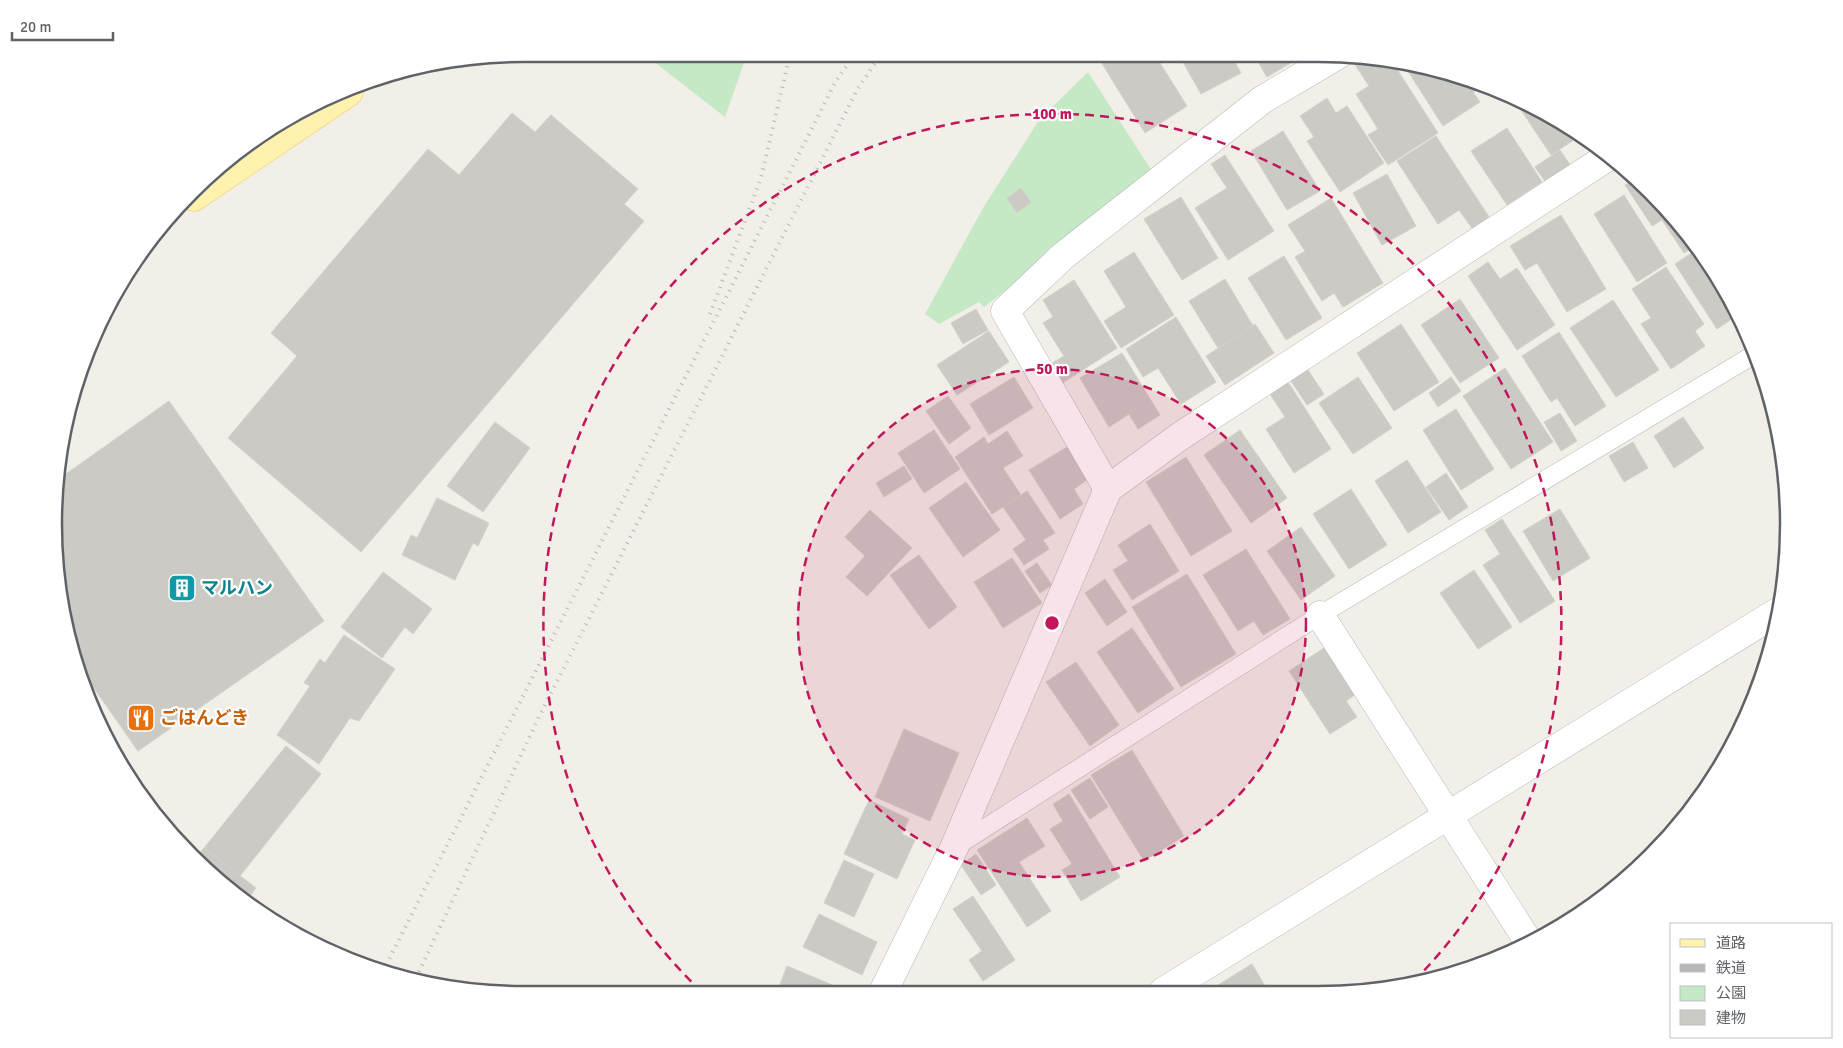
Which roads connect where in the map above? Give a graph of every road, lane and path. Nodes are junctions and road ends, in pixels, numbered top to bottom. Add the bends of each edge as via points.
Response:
1 (1326, 62) edge
2 (327, 107) edge
3 (1603, 160) edge
4 (211, 185) edge
5 (1749, 358) edge
6 (1108, 489) junction
7 (1320, 615) junction
8 (1772, 616) edge
9 (1448, 816) junction
10 (954, 848) junction
11 (1525, 937) edge
12 (886, 986) edge
13 (1172, 986) edge

1 - 6 street via 1262,100 1064,256 1005,310
2 - 4 main road
3 - 6 street via 1179,437
5 - 7 lane
6 - 10 street
7 - 9 street
7 - 10 lane
8 - 9 street
9 - 11 street
9 - 13 street
10 - 12 street

